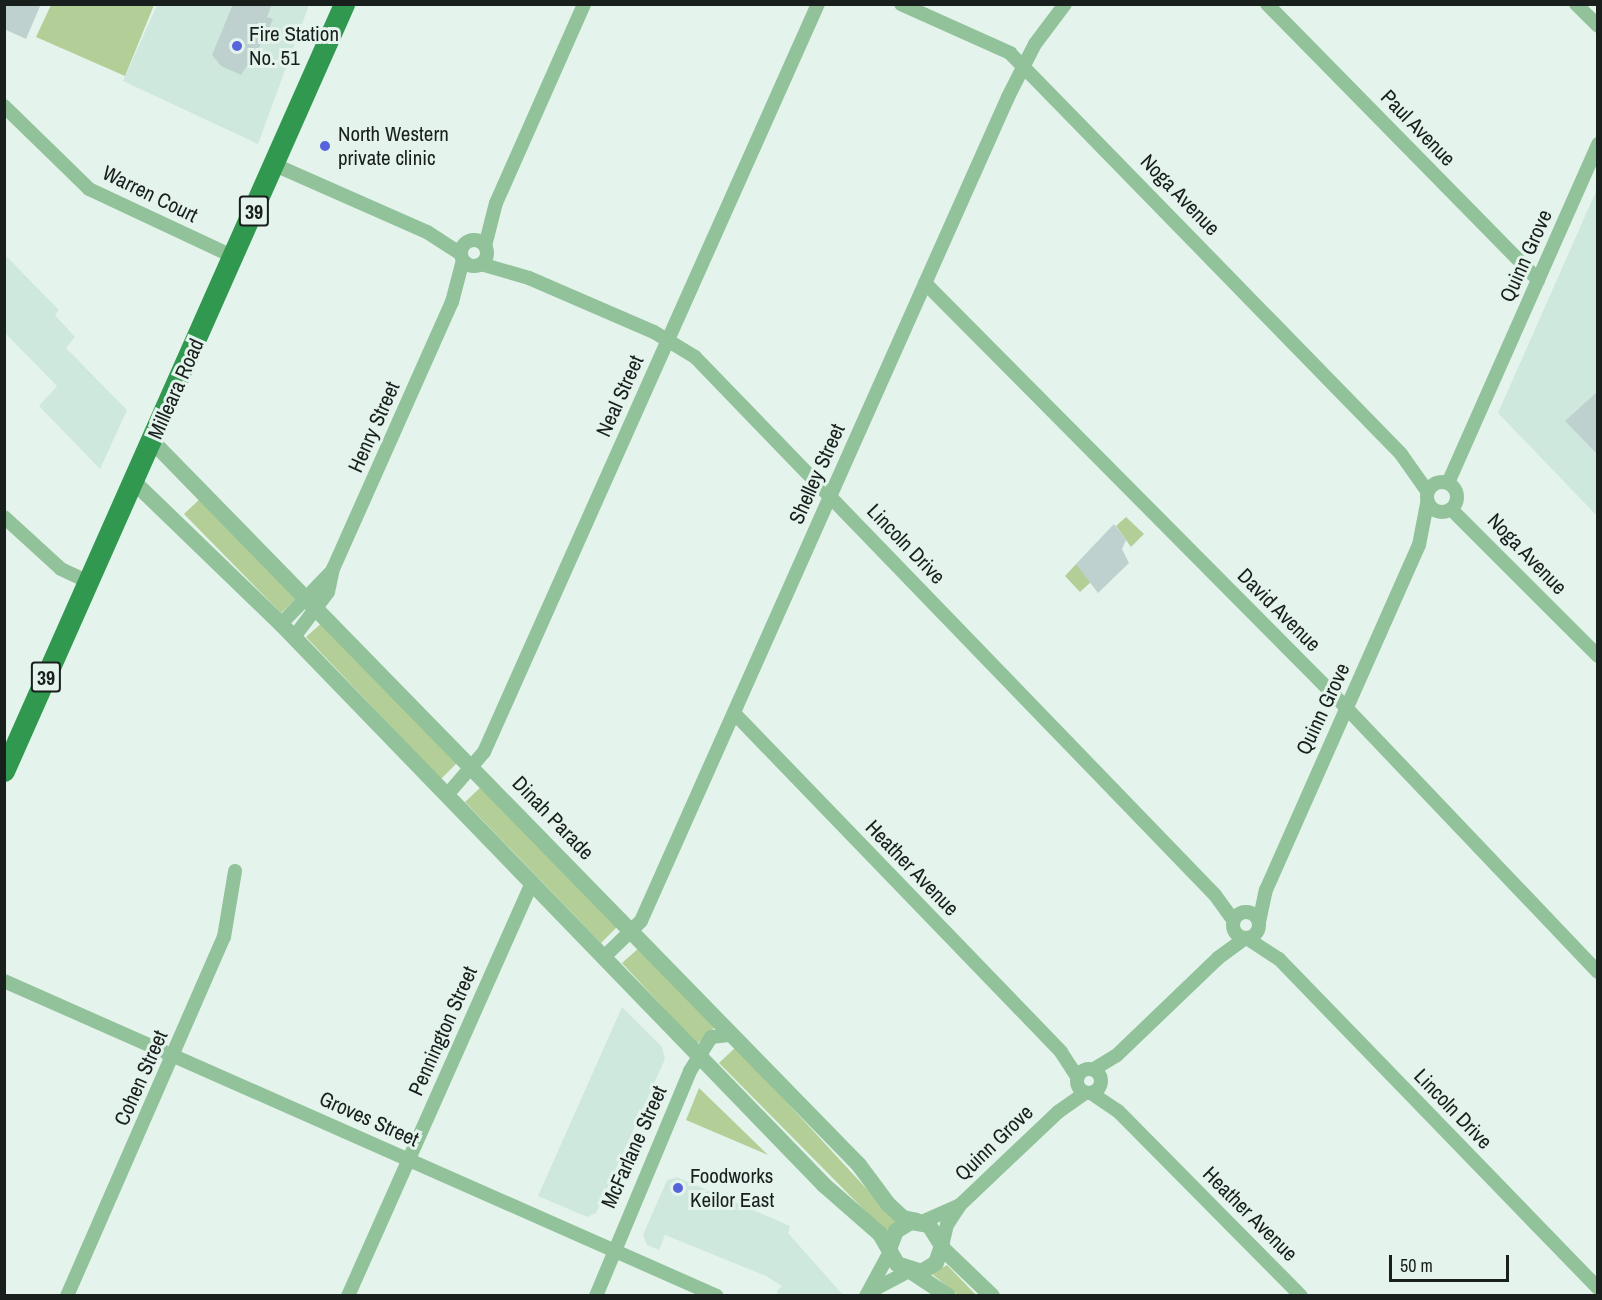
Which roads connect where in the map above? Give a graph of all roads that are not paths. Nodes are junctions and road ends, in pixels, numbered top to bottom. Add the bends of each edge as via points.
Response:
1 (344, 4) edge
2 (584, 4) edge
3 (818, 4) edge
4 (901, 4) edge
5 (1065, 4) edge
6 (1267, 4) edge
7 (1576, 4) edge
8 (1598, 26) edge
9 (1023, 67) junction
10 (4, 106) edge
11 (1598, 144) edge
12 (275, 165) junction
13 (473, 249) junction
14 (234, 257) junction
15 (479, 265) junction
16 (529, 278) junction
17 (1538, 280) junction
18 (925, 283) junction
19 (452, 302) junction
20 (668, 339) junction
21 (152, 441) junction
22 (1401, 454) junction
23 (134, 482) junction
24 (1443, 482) junction
25 (830, 495) junction
26 (1427, 497) junction
27 (1447, 511) junction
28 (4, 517) edge
29 (1419, 545) junction
30 (89, 582) junction
31 (314, 603) junction
32 (281, 624) junction
33 (294, 637) junction
34 (1598, 656) edge
35 (1346, 712) junction
36 (734, 713) junction
37 (474, 769) junction
38 (4, 771) edge
39 (447, 795) junction
40 (235, 871) dead end
41 (532, 882) junction
42 (1266, 890) junction
43 (1239, 918) junction
44 (1259, 925) junction
45 (633, 933) junction
46 (1246, 939) junction
47 (605, 957) junction
48 (1218, 958) junction
49 (1279, 959) junction
50 (1598, 972) edge
51 (4, 981) edge
52 (730, 1035) junction
53 (699, 1053) junction
54 (174, 1056) junction
55 (1089, 1081) junction
56 (409, 1160) junction
57 (960, 1205) junction
58 (922, 1222) junction
59 (942, 1247) junction
60 (891, 1249) junction
61 (616, 1252) junction
62 (910, 1272) junction
63 (1598, 1288) edge
64 (868, 1294) edge
65 (67, 1296) edge
66 (348, 1296) edge
67 (596, 1296) edge
68 (717, 1296) edge
69 (948, 1296) edge
70 (992, 1296) edge
71 (1301, 1296) edge

1 - 12 main road, Milleara Road / 39
2 - 13 street, Henry Street
3 - 20 street, Neal Street
4 - 9 street, Noga Avenue via 1010,53
5 - 9 street, Shelley Street
6 - 17 street, Paul Avenue
7 - 8 street
9 - 18 street, Shelley Street
9 - 22 street, Noga Avenue
10 - 14 street, Warren Court via 89,189
11 - 17 street, Quinn Grove
12 - 13 street, Lincoln Drive
12 - 14 main road, Milleara Road / 39
13 - 15 street, Henry Street
13 - 16 street, Lincoln Drive
13 - 19 street, Henry Street
14 - 21 main road, Milleara Road / 39
15 - 16 street, Lincoln Drive
15 - 19 street, Henry Street
16 - 20 street, Lincoln Drive
17 - 24 street, Quinn Grove
18 - 25 street, Shelley Street
18 - 35 street, David Avenue
19 - 31 street, Henry Street via 333,569
20 - 25 street, Lincoln Drive via 695,357
20 - 37 street, Neal Street
21 - 23 main road, Milleara Road / 39
21 - 31 street, Dinah Parade
22 - 24 street, Noga Avenue
22 - 26 street, Noga Avenue
23 - 30 main road, Milleara Road / 39
23 - 32 street
24 - 26 street
24 - 27 street via 1457,495
25 - 36 street, Shelley Street
25 - 43 street, Lincoln Drive
26 - 27 street, Noga Avenue
26 - 29 street, Quinn Grove
27 - 29 street, Quinn Grove
27 - 34 street, Noga Avenue
28 - 30 street via 62,569
29 - 35 street, Quinn Grove
30 - 38 main road, Milleara Road / 39
31 - 32 street, Henry Street
31 - 33 street, Henry Street
31 - 37 street, Dinah Parade
32 - 33 street
33 - 39 street
35 - 42 street, Quinn Grove
35 - 50 street, David Avenue
36 - 45 street, Shelley Street
36 - 55 street, Heather Avenue
37 - 39 street, Neal Street
37 - 45 street, Dinah Parade
39 - 41 street
40 - 54 street, Cohen Street via 224,937
41 - 47 street
41 - 56 street, Pennington Street
42 - 43 street, Quinn Grove
42 - 44 street, Quinn Grove
43 - 44 street
43 - 46 street, Lincoln Drive
43 - 48 street, Quinn Grove
44 - 46 street, Quinn Grove
44 - 49 street, Lincoln Drive
45 - 47 street, Shelley Street
45 - 52 street, Dinah Parade
46 - 48 street, Quinn Grove
46 - 49 street, Lincoln Drive
47 - 53 street
48 - 55 street, Quinn Grove
49 - 63 street, Lincoln Drive
51 - 54 street, Groves Street
52 - 53 street, McFarlane Street via 711,1037
52 - 58 street, Dinah Parade via 859,1165 888,1204 903,1218
53 - 60 street
53 - 61 street, McFarlane Street via 619,1233
54 - 56 street, Groves Street
54 - 65 street, Cohen Street
55 - 57 street, Quinn Grove
55 - 71 street, Heather Avenue
56 - 61 street, Groves Street
56 - 66 street, Pennington Street
57 - 58 street, Quinn Grove
57 - 59 street, Quinn Grove via 947,1225
58 - 59 street via 936,1231
58 - 60 street via 903,1225
59 - 62 street via 929,1269
59 - 70 street
60 - 62 street via 897,1264
60 - 64 street
61 - 67 street, McFarlane Street
61 - 68 street, Groves Street
62 - 64 street
62 - 69 street

